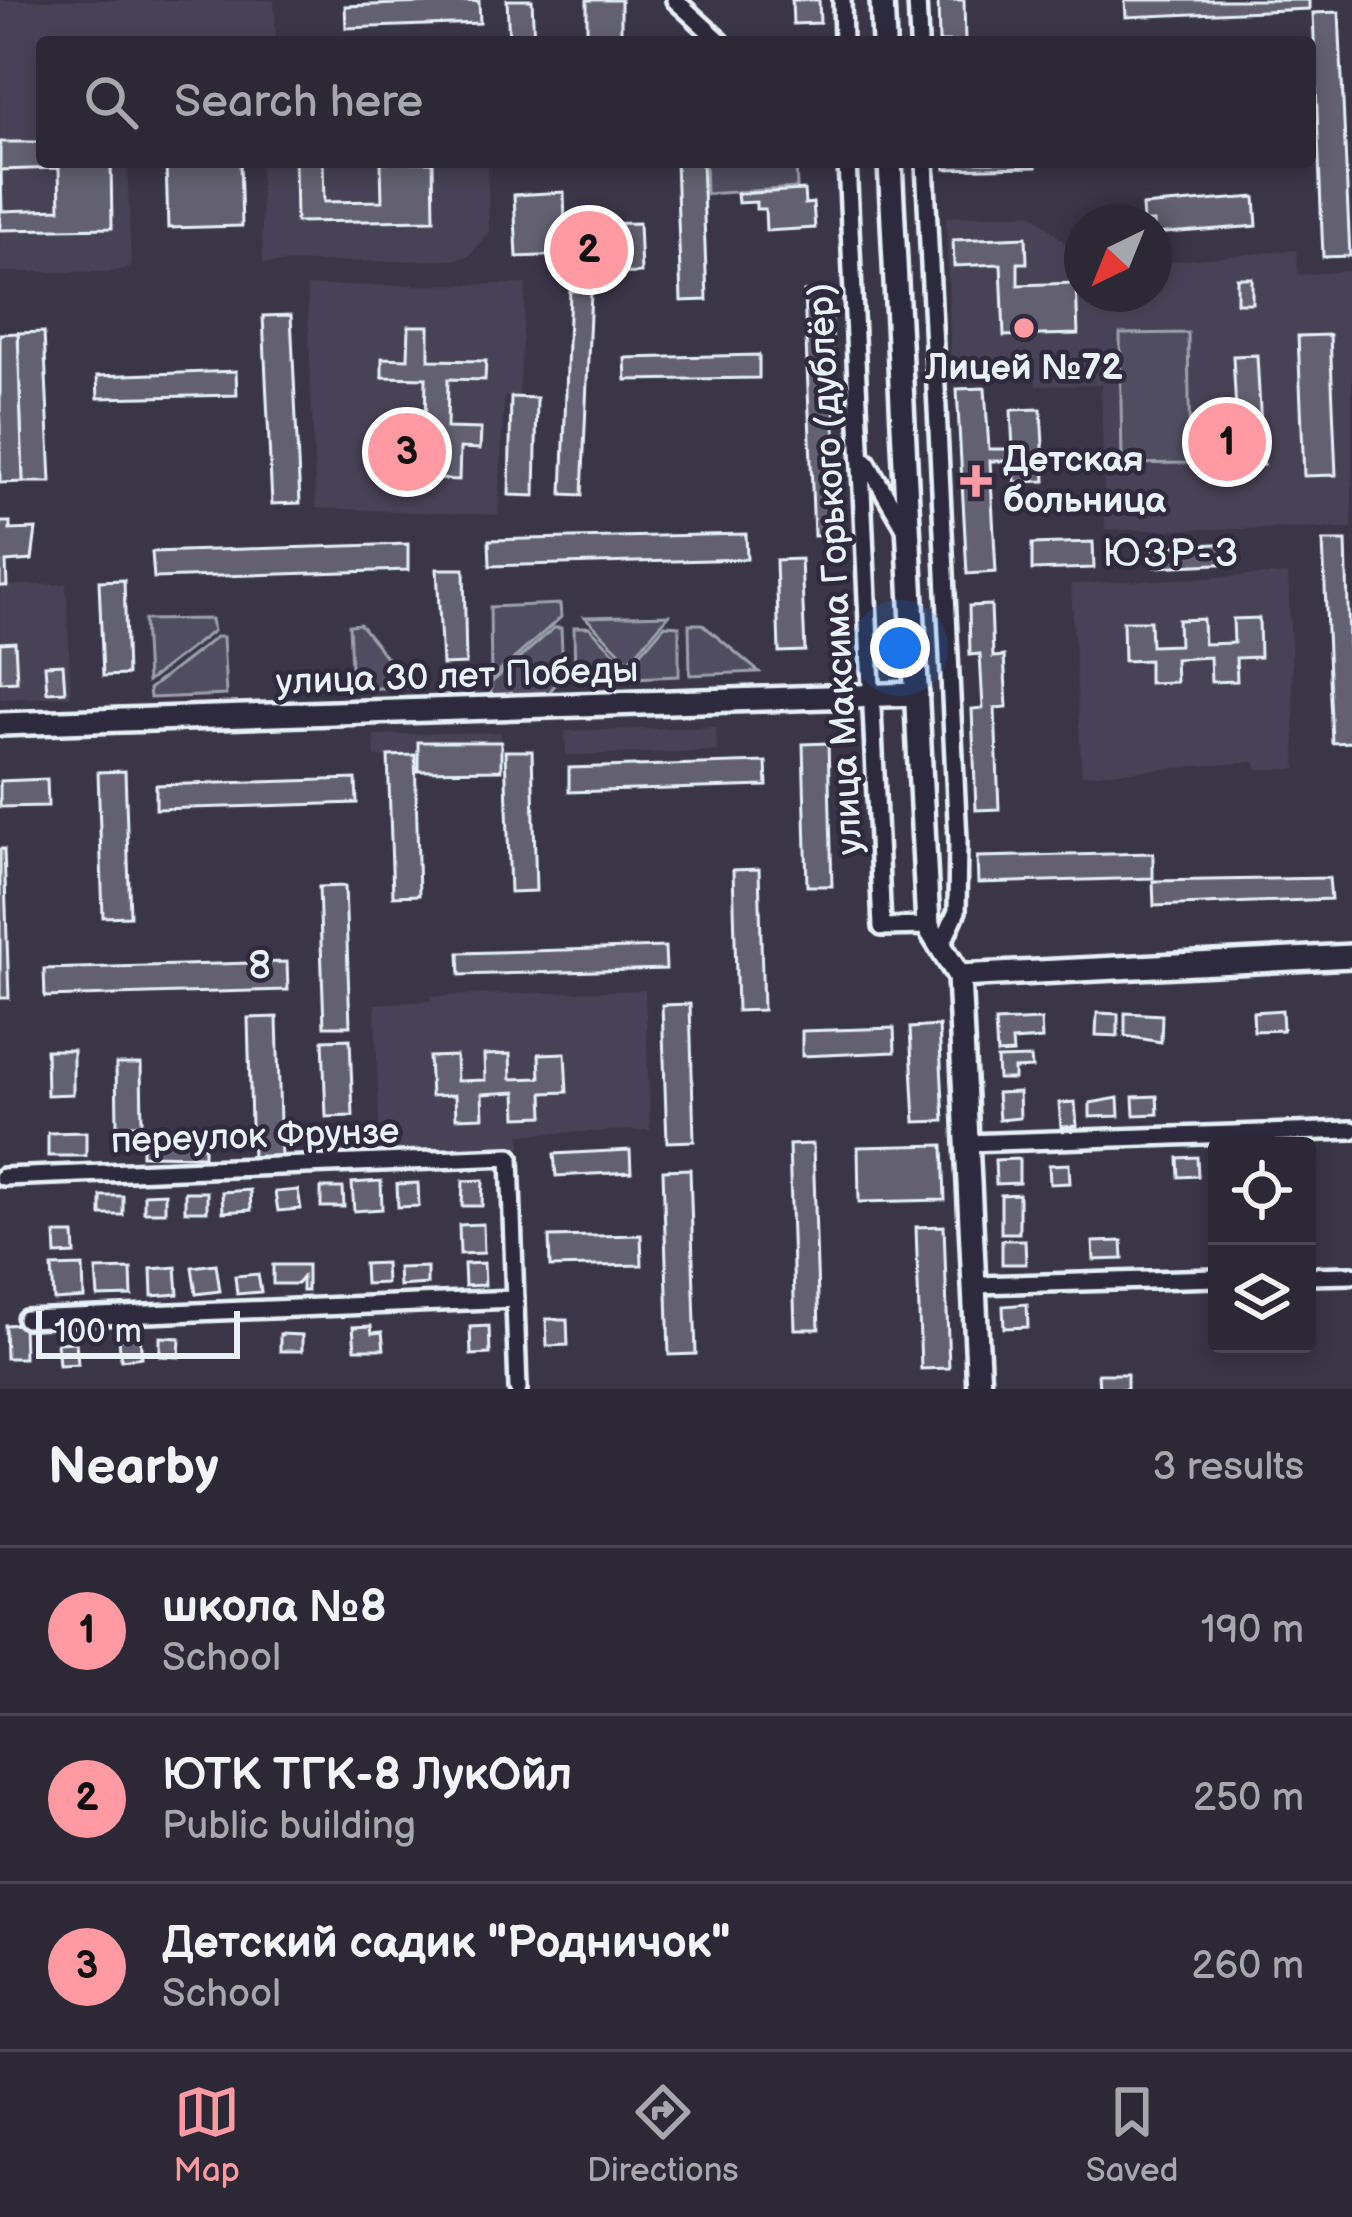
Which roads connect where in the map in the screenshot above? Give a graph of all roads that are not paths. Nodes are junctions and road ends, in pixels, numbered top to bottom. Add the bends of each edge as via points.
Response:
1 (675, 0) edge
2 (842, 0) edge
3 (882, 0) edge
4 (917, 0) edge
5 (714, 36) edge
6 (843, 36) edge
7 (884, 36) edge
8 (919, 36) edge
9 (847, 168) edge
10 (890, 168) edge
11 (925, 168) edge
12 (864, 458) junction
13 (909, 535) junction
14 (917, 694) junction
15 (872, 696) junction
16 (0, 724) edge
17 (928, 926) junction
18 (941, 946) junction
19 (1352, 956) edge
20 (959, 976) junction
21 (1352, 1130) edge
22 (967, 1143) junction
23 (3, 1177) dead end
24 (1352, 1275) edge
25 (1316, 1276) edge
26 (1208, 1278) edge
27 (976, 1285) junction
28 (509, 1299) junction
29 (26, 1319) dead end
30 (518, 1389) edge
31 (979, 1389) edge

1 - 5 street
2 - 6 street
3 - 7 street
4 - 8 street
9 - 12 street, улица Максима Горького (дублёр)
10 - 13 street
11 - 18 street via 958,840 957,911
12 - 13 street
12 - 15 street, улица Максима Горького (дублёр)
13 - 14 street
14 - 15 street, улица 30 лет Победы
14 - 17 street
15 - 16 street, улица 30 лет Победы
15 - 17 street, улица Максима Горького (дублёр) via 882,928
17 - 18 street
18 - 20 street
19 - 20 street
20 - 22 street
21 - 22 street
22 - 27 street
23 - 28 street, переулок Фрунзе via 510,1157
24 - 25 street
26 - 27 street
27 - 31 street
28 - 29 street
28 - 30 street

